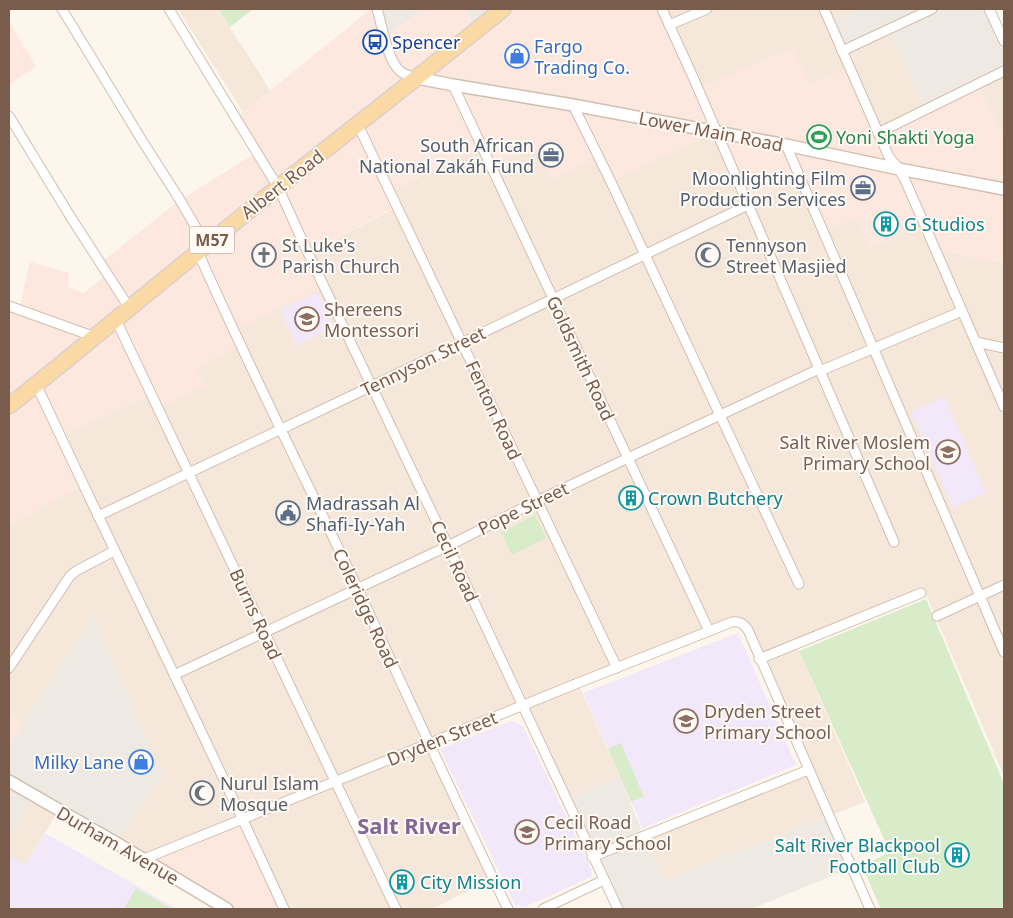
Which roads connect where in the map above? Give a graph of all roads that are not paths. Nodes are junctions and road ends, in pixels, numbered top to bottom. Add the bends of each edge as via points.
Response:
1 (62, 9) edge
2 (169, 9) edge
3 (377, 9) edge
4 (503, 9) edge
5 (662, 9) edge
6 (707, 9) edge
7 (824, 9) edge
8 (932, 9) edge
9 (989, 9) edge
10 (669, 25) junction
11 (1003, 37) edge
12 (842, 51) junction
13 (1004, 71) edge
14 (417, 78) junction
15 (453, 86) junction
16 (573, 105) junction
17 (9, 116) edge
18 (358, 125) junction
19 (716, 132) junction
20 (878, 133) junction
21 (786, 144) junction
22 (900, 169) junction
23 (278, 187) junction
24 (1004, 189) edge
25 (748, 205) junction
26 (202, 248) junction
27 (644, 255) junction
28 (554, 299) junction
29 (9, 306) edge
30 (130, 309) junction
31 (962, 311) junction
32 (116, 320) junction
33 (95, 337) junction
34 (462, 342) junction
35 (976, 342) junction
36 (1004, 348) edge
37 (873, 349) junction
38 (820, 370) junction
39 (36, 384) junction
40 (372, 386) junction
41 (10, 403) edge
42 (1004, 407) edge
43 (720, 415) junction
44 (281, 429) junction
45 (628, 458) junction
46 (189, 473) junction
47 (537, 501) junction
48 (98, 516) junction
49 (894, 542) dead end
50 (448, 546) junction
51 (114, 551) junction
52 (799, 584) dead end
53 (1004, 585) edge
54 (357, 588) junction
55 (921, 593) dead end
56 (980, 596) junction
57 (936, 616) dead end
58 (709, 631) junction
59 (265, 632) junction
60 (1004, 652) edge
61 (759, 658) junction
62 (9, 668) edge
63 (617, 668) junction
64 (174, 675) junction
65 (523, 706) junction
66 (429, 743) junction
67 (808, 770) junction
68 (9, 780) edge
69 (335, 782) junction
70 (243, 820) junction
71 (592, 857) junction
72 (144, 859) junction
73 (604, 880) junction
74 (227, 909) edge
75 (284, 909) edge
76 (396, 909) edge
77 (508, 909) edge
78 (543, 909) edge
79 (618, 909) edge
80 (870, 909) edge

1 - 26 street, Coleridge Road via 180,200
2 - 23 street, Cecil Road
3 - 14 street via 394,65 405,75
4 - 14 main road, M57
5 - 10 street
6 - 10 street
7 - 12 street
8 - 12 street
9 - 11 street
10 - 19 street
12 - 20 street
13 - 20 street
14 - 15 street, Lower Main Road
14 - 18 main road, Albert Road / M57
15 - 16 street, Lower Main Road
15 - 28 street, Goldsmith Road
16 - 19 street, Lower Main Road
16 - 27 street
17 - 30 street
18 - 23 main road, Albert Road / M57
18 - 34 street, Fenton Road
19 - 21 street, Lower Main Road
19 - 25 street
20 - 22 street via 889,157
21 - 22 street, Lower Main Road
21 - 37 street
22 - 24 street, Lower Main Road
22 - 31 street
23 - 26 main road, Albert Road / M57
23 - 40 street, Cecil Road
25 - 27 street, Tennyson Street
25 - 38 street
26 - 30 main road, Albert Road / M57
26 - 44 street, Coleridge Road via 233,331
27 - 28 street, Tennyson Street
27 - 43 street
28 - 34 street, Tennyson Street
28 - 45 street, Goldsmith Road
29 - 33 street
30 - 32 main road, Albert Road / M57
31 - 35 street
31 - 37 street, Pope Street
32 - 33 main road, Albert Road / M57
32 - 46 street, Burns Road
33 - 39 main road, Albert Road / M57
34 - 40 street, Tennyson Street
34 - 47 street, Fenton Road
35 - 36 street
35 - 42 street
37 - 38 street, Pope Street
37 - 56 street
38 - 43 street, Pope Street
38 - 49 street
39 - 41 main road, Albert Road / M57
39 - 48 street
40 - 44 street, Tennyson Street
40 - 50 street, Cecil Road
43 - 45 street, Pope Street
43 - 52 street
44 - 46 street, Tennyson Street
44 - 54 street, Coleridge Road
45 - 47 street, Pope Street
45 - 58 street, Goldsmith Road
46 - 48 street, Tennyson Street
46 - 59 street, Burns Road
47 - 50 street, Pope Street
47 - 63 street, Fenton Road
48 - 51 street
50 - 54 street, Pope Street
50 - 65 street, Cecil Road
51 - 62 street via 70,576
51 - 64 street
53 - 56 street
54 - 59 street, Pope Street
54 - 66 street, Coleridge Road
55 - 61 street
56 - 57 street
56 - 60 street
58 - 61 street, Dryden Street via 732,622 742,623
58 - 63 street, Dryden Street
59 - 64 street, Pope Street
59 - 69 street, Burns Road
61 - 67 street
63 - 65 street, Dryden Street
64 - 70 street
65 - 66 street, Dryden Street
65 - 71 street, Cecil Road
66 - 69 street, Dryden Street
66 - 77 street, Coleridge Road
67 - 71 street
67 - 80 street
68 - 72 street, Durham Avenue
69 - 70 street, Dryden Street
69 - 76 street, Burns Road
70 - 72 street, Dryden Street
70 - 75 street
71 - 73 street, Cecil Road
72 - 74 street, Durham Avenue
73 - 78 street
73 - 79 street, Cecil Road

